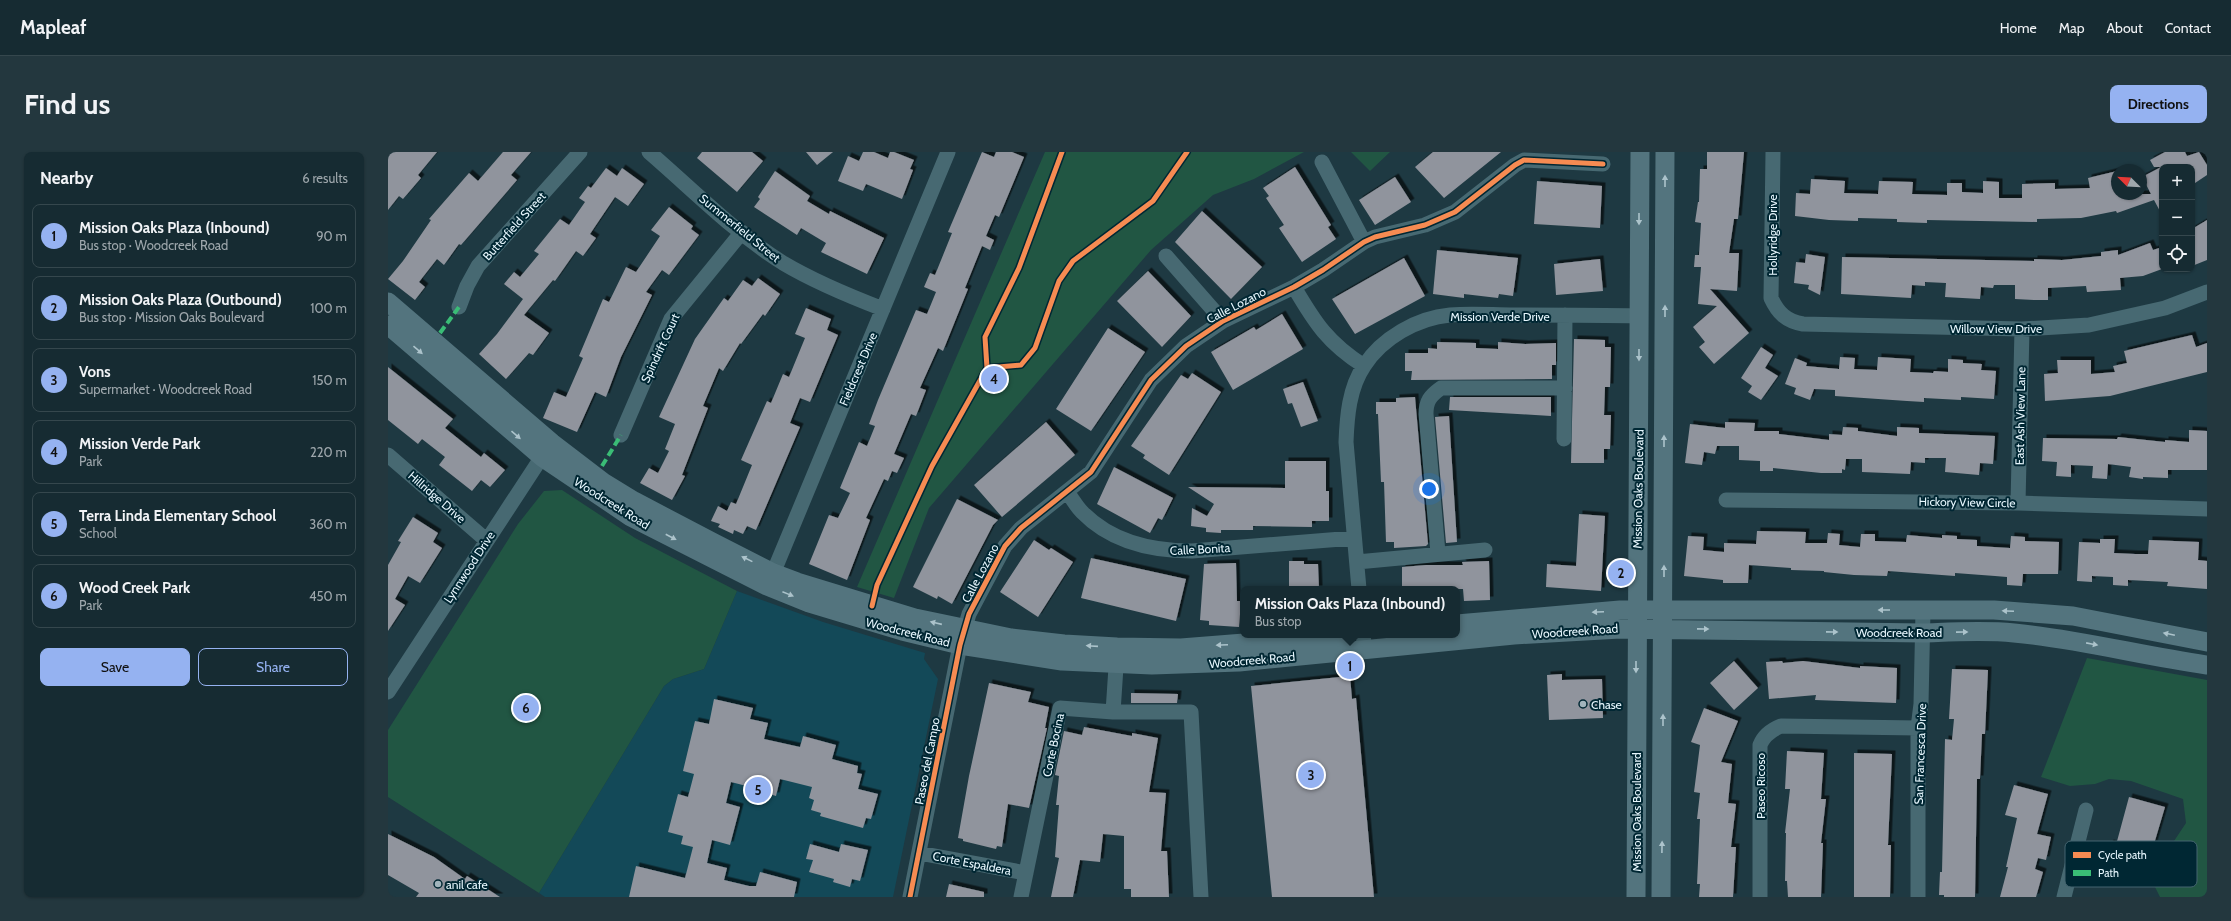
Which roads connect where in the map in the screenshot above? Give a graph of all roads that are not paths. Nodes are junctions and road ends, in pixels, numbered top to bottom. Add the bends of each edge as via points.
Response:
1 (580, 152) edge
2 (649, 152) edge
3 (948, 152) edge
4 (1640, 152) edge
5 (1665, 152) edge
6 (1772, 152) edge
7 (1322, 162) dead end
8 (1603, 164) dead end
9 (742, 232) junction
10 (1364, 242) junction
11 (1166, 256) dead end
12 (1294, 287) junction
13 (2207, 292) edge
14 (388, 302) edge
15 (459, 307) dead end
16 (883, 310) junction
17 (1565, 315) junction
18 (1782, 315) joint
19 (1639, 316) junction
20 (1223, 321) junction
21 (388, 325) edge
22 (2022, 329) junction
23 (1364, 366) junction
24 (1565, 388) junction
25 (621, 435) dead end
26 (1564, 439) dead end
27 (547, 450) junction
28 (388, 455) edge
29 (1067, 492) junction
30 (1726, 500) dead end
31 (2018, 502) junction
32 (2207, 509) edge
33 (1354, 538) junction
34 (486, 540) junction
35 (1485, 550) dead end
36 (1438, 554) junction
37 (1357, 562) junction
38 (770, 579) junction
39 (1359, 586) edge
40 (1923, 610) junction
41 (1637, 619) junction
42 (1664, 619) junction
43 (1460, 624) edge
44 (1923, 633) junction
45 (962, 637) junction
46 (1306, 638) edge
47 (1450, 638) edge
48 (1460, 638) edge
49 (1364, 642) edge
50 (2207, 642) edge
51 (1117, 656) junction
52 (2207, 665) edge
53 (388, 692) edge
54 (1113, 712) junction
55 (1918, 728) junction
56 (2086, 810) dead end
57 (2078, 841) edge
58 (919, 853) junction
59 (1026, 874) junction
60 (2067, 887) edge
61 (910, 897) edge
62 (1021, 897) edge
63 (1200, 897) edge
64 (1636, 897) edge
65 (1661, 897) edge
66 (1760, 897) edge
67 (1918, 897) edge
68 (2064, 897) edge

1 - 15 street, Butterfield Street via 478,266
2 - 9 street, Summerfield Street
3 - 16 street, Fieldcrest Drive
4 -> 19 main road, Mission Oaks Boulevard
42 -> 5 main road
6 - 18 street, Hollyridge Drive via 1771,298
7 - 10 street
8 - 10 street, Calle Lozano via 1524,160 1455,212 1425,225
9 - 16 street, Summerfield Street via 783,263 828,287
9 - 25 street, Spindrift Court via 671,319
10 - 12 street, Calle Lozano
11 - 20 street
12 - 20 street, Calle Lozano
12 - 23 street via 1313,320 1341,351
13 - 22 street, Willow View Drive via 2165,308 2089,325
14 - 27 main road, Woodcreek Road
16 - 38 street, Fieldcrest Drive
17 - 19 street, Mission Verde Drive
17 - 23 street, Mission Verde Drive via 1439,317 1413,324 1395,335
17 - 24 street
18 - 22 street, Willow View Drive via 1790,321 1803,324
19 -> 41 main road, Mission Oaks Boulevard
20 - 29 street, Calle Lozano via 1186,346 1151,380 1091,472
21 -> 27 main road, Woodcreek Road
22 - 31 street, East Ash View Lane
23 - 33 street, Mission Verde Drive via 1352,395 1346,442
24 - 26 street
24 - 36 street via 1440,388 1431,395 1426,404 1426,414
27 - 34 street, Lynnwood Drive
27 - 38 main road, Woodcreek Road via 631,517
28 - 34 street, Hillridge Drive
29 - 33 street, Calle Bonita via 1081,512 1100,527 1133,544 1165,551
29 - 45 street, Calle Lozano via 1020,528 1005,546 969,614
30 - 31 street, Hickory View Circle
31 - 32 street, Hickory View Circle
33 - 37 street, Mission Verde Drive
34 - 53 street, Lynnwood Drive
35 - 36 street
36 - 37 street
37 - 39 street, Mission Verde Drive
38 - 45 main road, Woodcreek Road via 809,603 862,620
40 -> 42 main road, Woodcreek Road
40 - 44 street, San Francesca Drive
50 -> 40 main road, Woodcreek Road via 2060,614 1994,610
41 - 42 main road, Woodcreek Road
41 -> 43 main road, Woodcreek Road via 1586,612
41 - 48 main road, Woodcreek Road via 1514,635
41 -> 64 main road, Mission Oaks Boulevard
42 -> 44 main road, Woodcreek Road
65 -> 42 main road
44 -> 52 main road, Woodcreek Road via 2013,633 2068,640
44 - 55 street, San Francesca Drive
45 - 51 main road, Woodcreek Road via 1062,661
45 - 58 street, Paseo del Campo
46 -> 51 main road, Woodcreek Road
47 - 49 main road, Woodcreek Road
49 - 51 main road, Woodcreek Road via 1204,664
51 - 54 street
54 - 59 street, Corte Bocina via 1060,708
54 - 63 street via 1190,712
55 - 66 street, Paseo Ricoso via 1781,726 1771,730 1763,738 1760,745
55 - 67 street, San Francesca Drive
56 - 57 street
58 - 59 street, Corte Espaldera
58 - 61 street, Paseo del Campo
59 - 62 street, Corte Bocina
60 - 68 street

